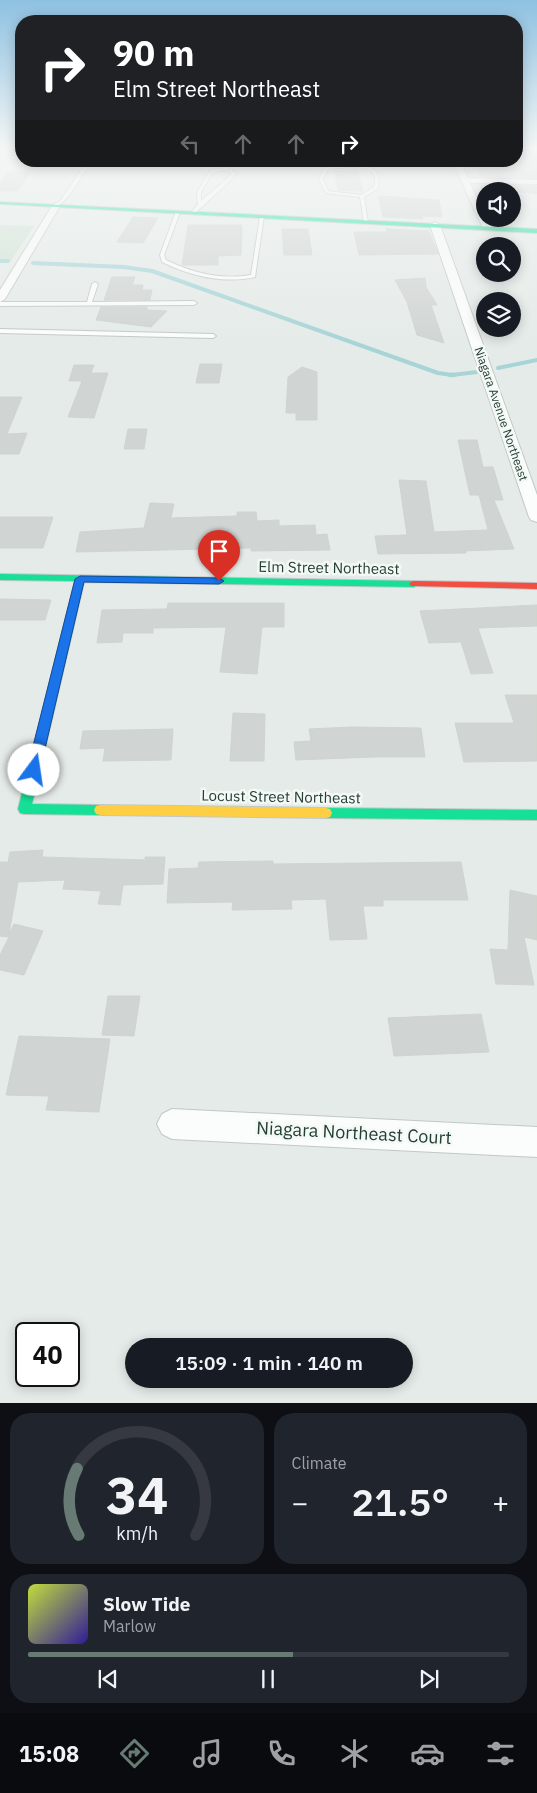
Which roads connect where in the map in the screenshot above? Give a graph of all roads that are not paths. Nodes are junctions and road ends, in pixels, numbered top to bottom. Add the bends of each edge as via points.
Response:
1 (51, 214) edge
2 (177, 214) edge
3 (226, 214) edge
4 (365, 214) edge
5 (481, 214) edge
6 (262, 216) junction
7 (366, 222) junction
8 (435, 225) junction
9 (487, 228) junction
10 (537, 231) edge
11 (95, 284) dead end
12 (0, 299) edge
13 (194, 303) dead end
14 (0, 304) edge
15 (89, 304) junction
16 (0, 331) edge
17 (213, 336) dead end
18 (537, 517) edge
19 (0, 577) edge
20 (80, 579) junction
21 (537, 586) edge
22 (537, 815) edge
23 (172, 1124) dead end
24 (537, 1142) edge

1 - 12 street
2 - 6 lane via 162,255 164,261 196,274 223,277 253,276
3 - 6 street
4 - 7 lane
5 - 9 street
6 - 7 street
7 - 8 street
8 - 9 street
8 - 18 street, Niagara Avenue Northeast
9 - 10 street
11 - 15 lane
13 - 15 lane
14 - 15 lane
16 - 17 lane
19 - 20 street, Elm Street Northeast
20 - 21 street, Elm Street Northeast
20 - 22 street, Locust Street Northeast via 24,808
23 - 24 street, Niagara Northeast Court

